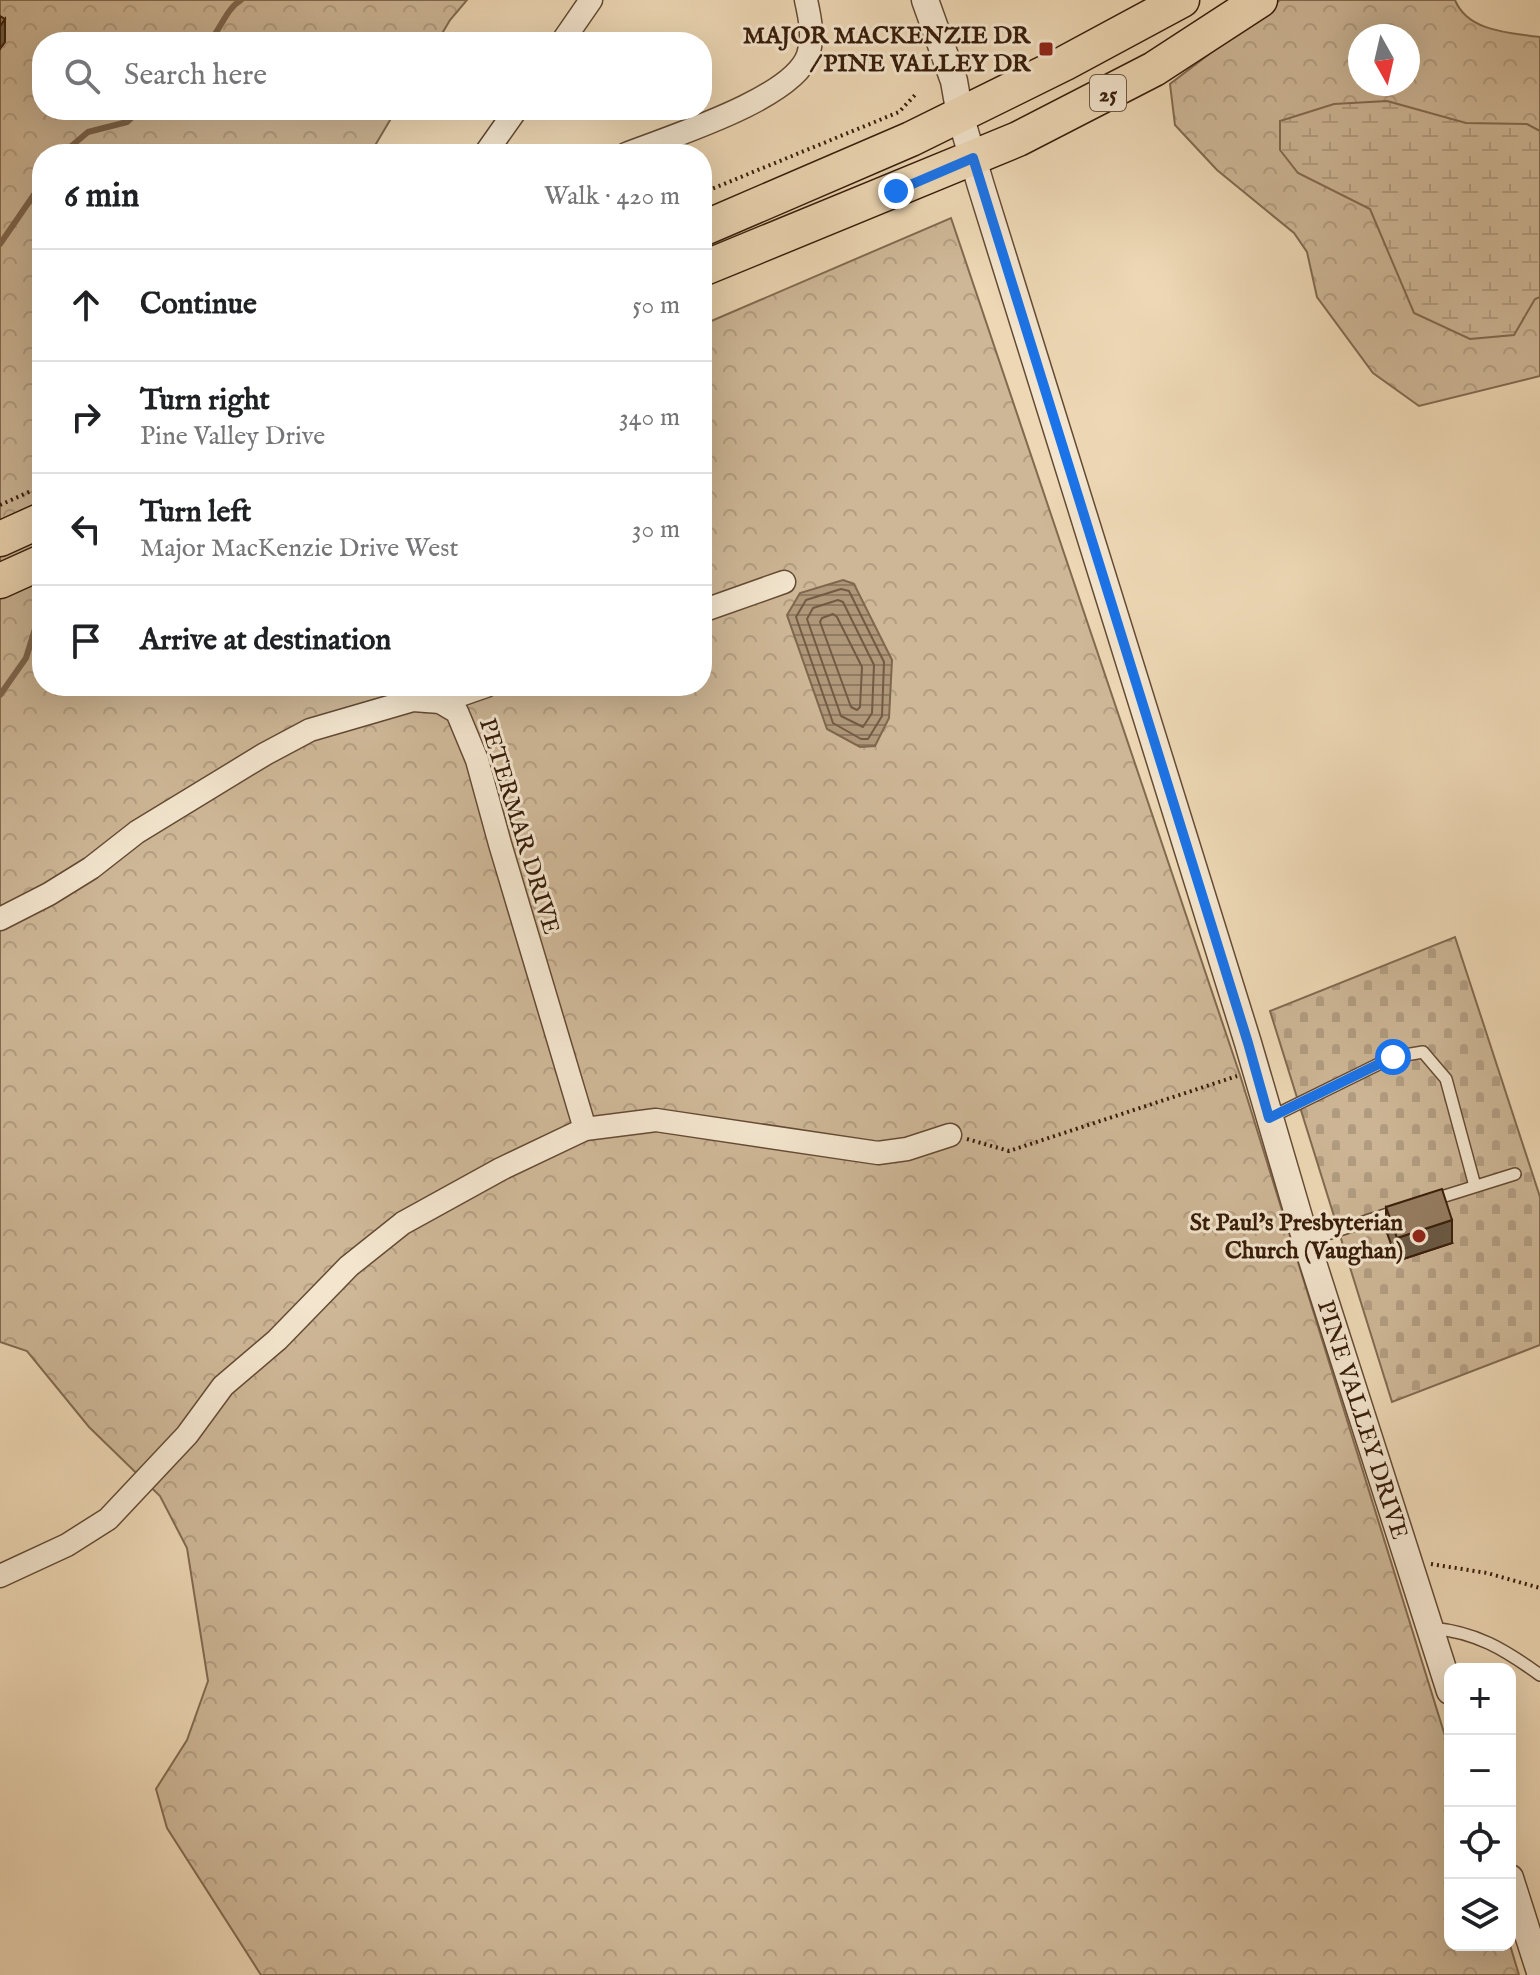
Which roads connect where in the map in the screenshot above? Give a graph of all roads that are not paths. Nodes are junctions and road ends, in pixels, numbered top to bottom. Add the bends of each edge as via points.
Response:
1 (591, 0) edge
2 (806, 0) edge
3 (925, 0) edge
4 (1182, 0) edge
5 (1260, 0) edge
6 (569, 32) edge
7 (960, 115) junction
8 (509, 120) edge
9 (711, 120) edge
10 (712, 120) edge
11 (492, 144) edge
12 (651, 144) edge
13 (973, 158) junction
14 (712, 225) edge
15 (712, 265) edge
16 (32, 525) edge
17 (0, 539) edge
18 (32, 567) edge
19 (0, 581) edge
20 (784, 582) dead end
21 (712, 607) edge
22 (457, 696) edge
23 (440, 702) junction
24 (0, 919) edge
25 (1269, 1118) junction
26 (585, 1129) junction
27 (950, 1135) road end
28 (1515, 1174) dead end
29 (1475, 1186) junction
30 (1306, 1241) junction
31 (0, 1576) edge
32 (1430, 1628) junction
33 (1444, 1672) edge
34 (1540, 1675) edge
35 (1510, 1879) edge
36 (1540, 1972) edge

1 - 6 street
2 - 10 street via 812,24 808,57 784,84
3 - 7 street, PINE VALLEY DRIVE via 954,81
4 - 7 main road, 25
5 - 13 main road, 25 via 1154,69
7 - 13 street, PINE VALLEY DRIVE
7 - 14 main road, 25
8 - 11 street
9 - 12 street
13 - 15 main road, 25
13 - 25 street, PINE VALLEY DRIVE
16 - 17 main road
18 - 19 main road
20 - 21 street
22 - 23 street
23 - 24 street via 413,700 310,730 137,832 49,894
23 - 26 street, PETERMAR DRIVE via 457,712 477,760
25 - 29 lane via 1393,1057 1423,1052 1446,1079
25 - 30 street, PINE VALLEY DRIVE
26 - 27 street via 656,1120 878,1153
26 - 31 street via 403,1223 349,1266 223,1386 187,1435 108,1519
28 - 29 lane
29 - 30 lane
30 - 32 street, PINE VALLEY DRIVE
32 - 33 street, PINE VALLEY DRIVE
32 - 34 lane via 1457,1630 1502,1648
35 - 36 street

